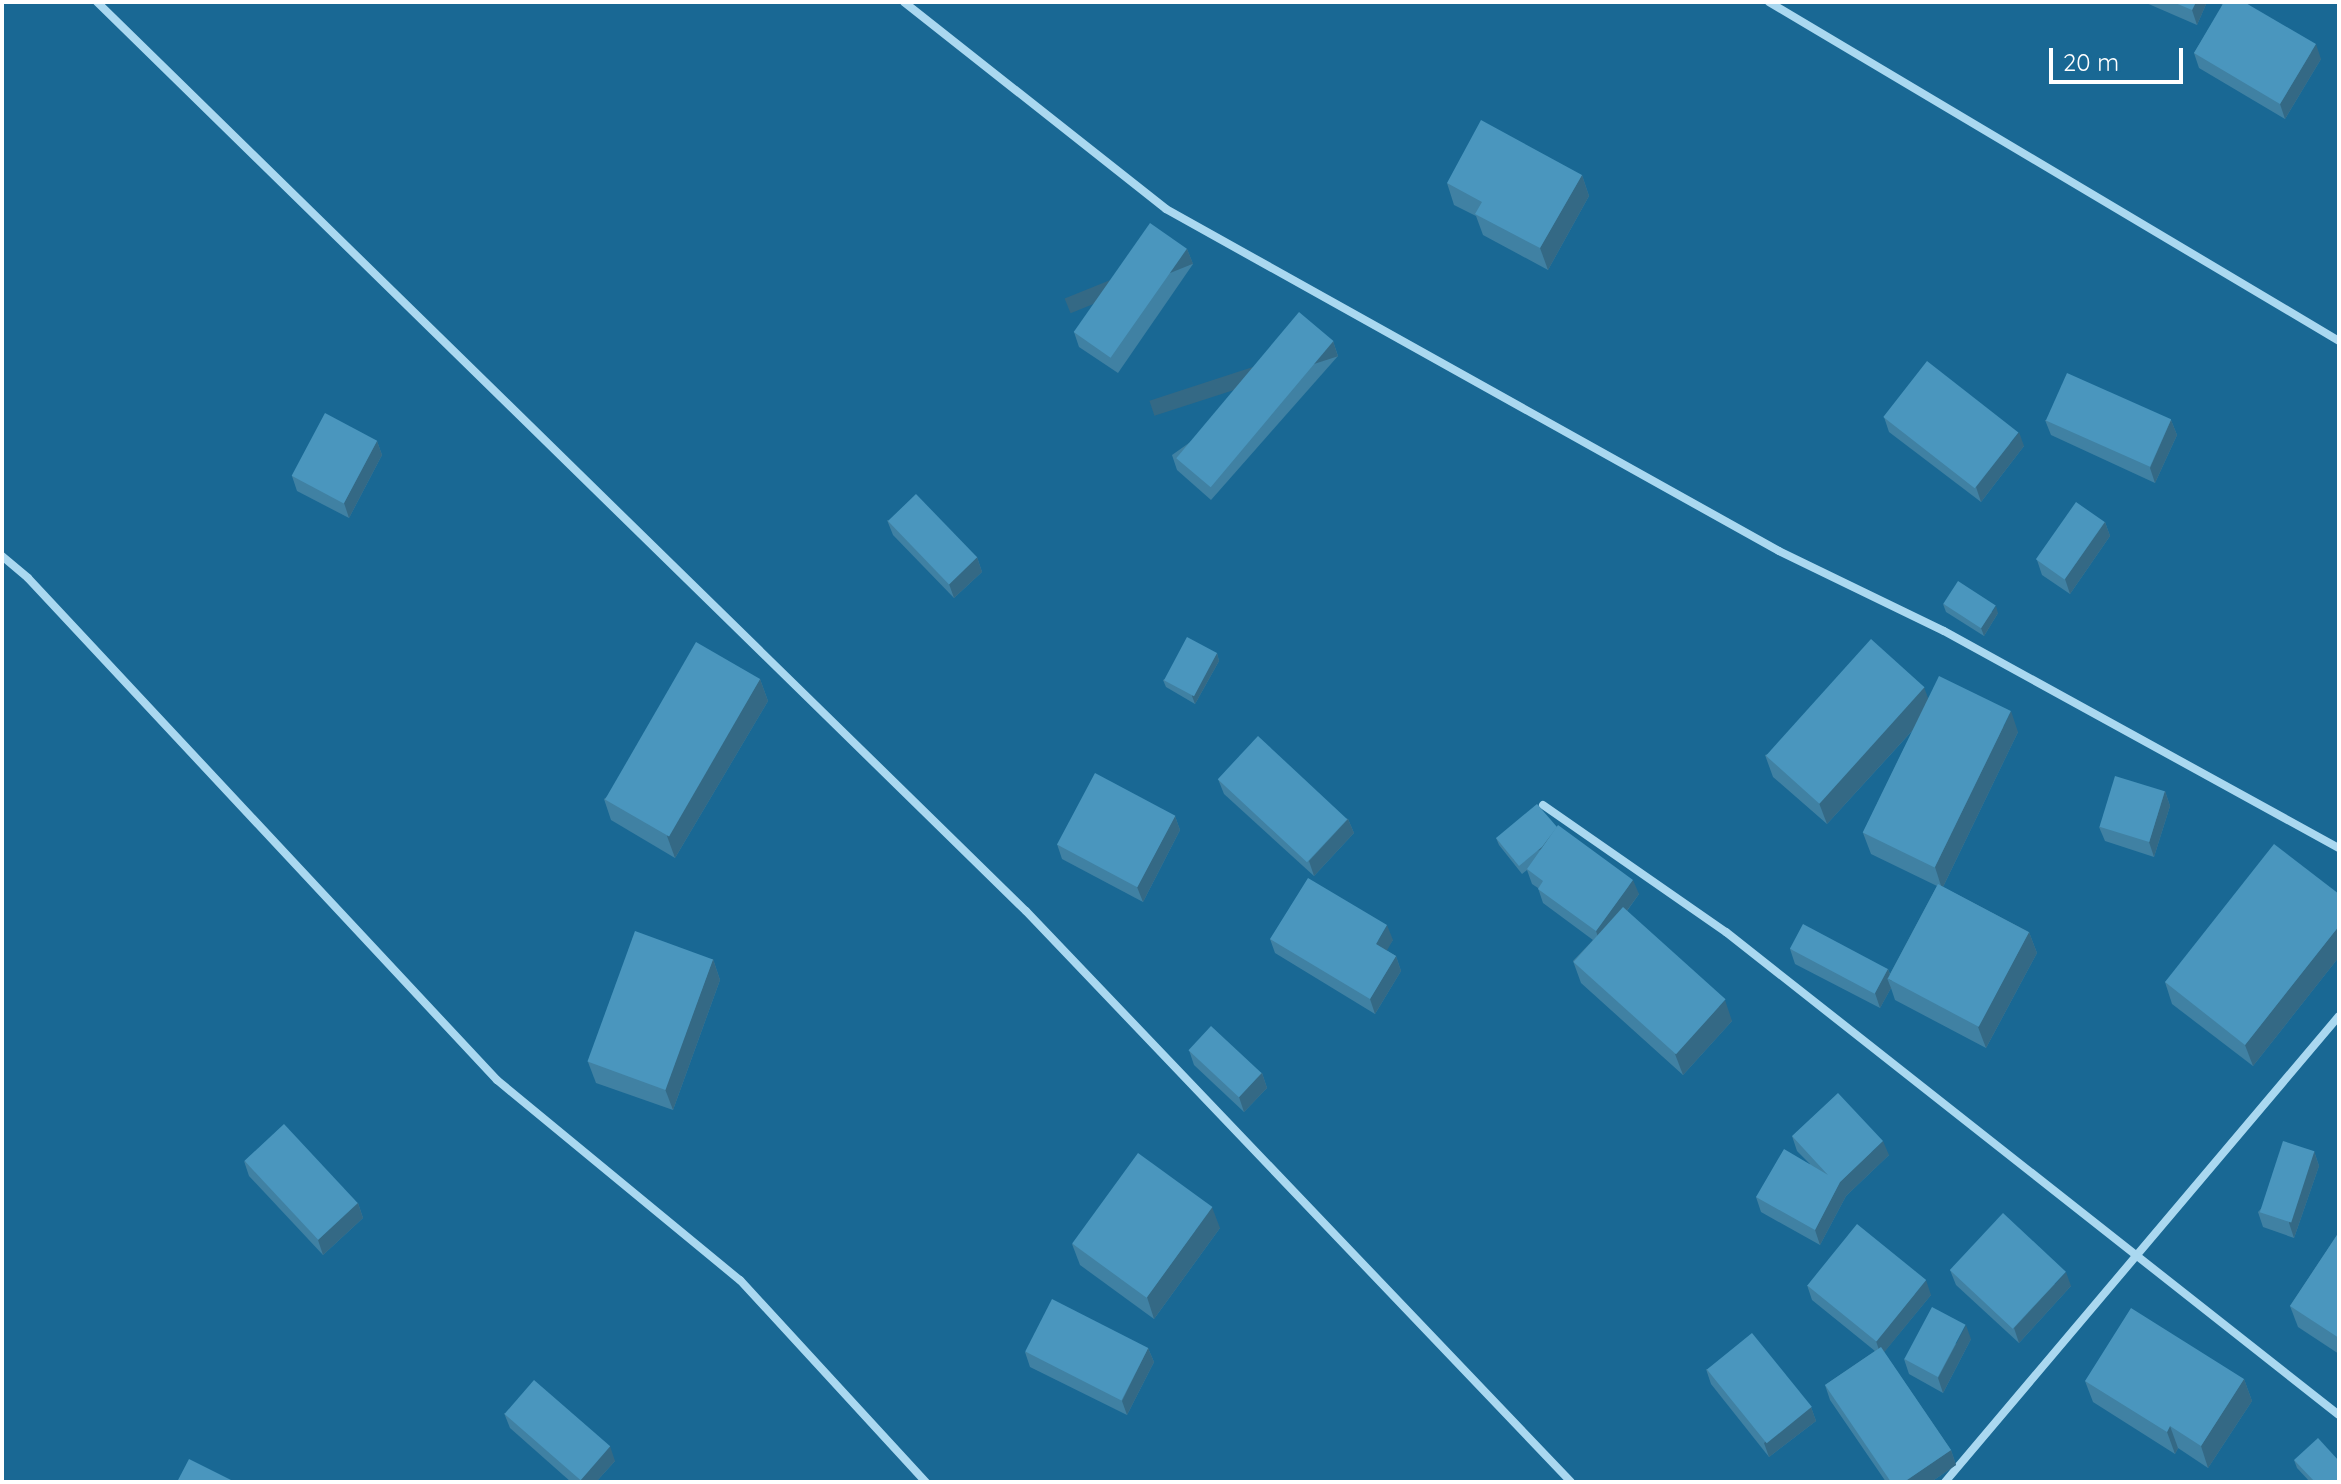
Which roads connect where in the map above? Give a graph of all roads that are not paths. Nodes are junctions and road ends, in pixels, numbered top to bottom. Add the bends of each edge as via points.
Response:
1 (97, 2) edge
2 (904, 2) edge
3 (1769, 2) edge
4 (2339, 341) edge
5 (2, 556) edge
6 (1543, 805) edge
7 (2339, 848) edge
8 (2339, 1016) edge
9 (2139, 1254) junction
10 (2339, 1415) edge
11 (926, 1482) edge
12 (1571, 1482) edge
13 (1945, 1482) edge

1 - 12 street via 1026,911
2 - 7 street via 1166,209 1779,551 1944,631
3 - 4 street
5 - 11 street via 497,1080 740,1280
6 - 9 street via 1726,932
8 - 9 street
9 - 10 street
9 - 13 street

